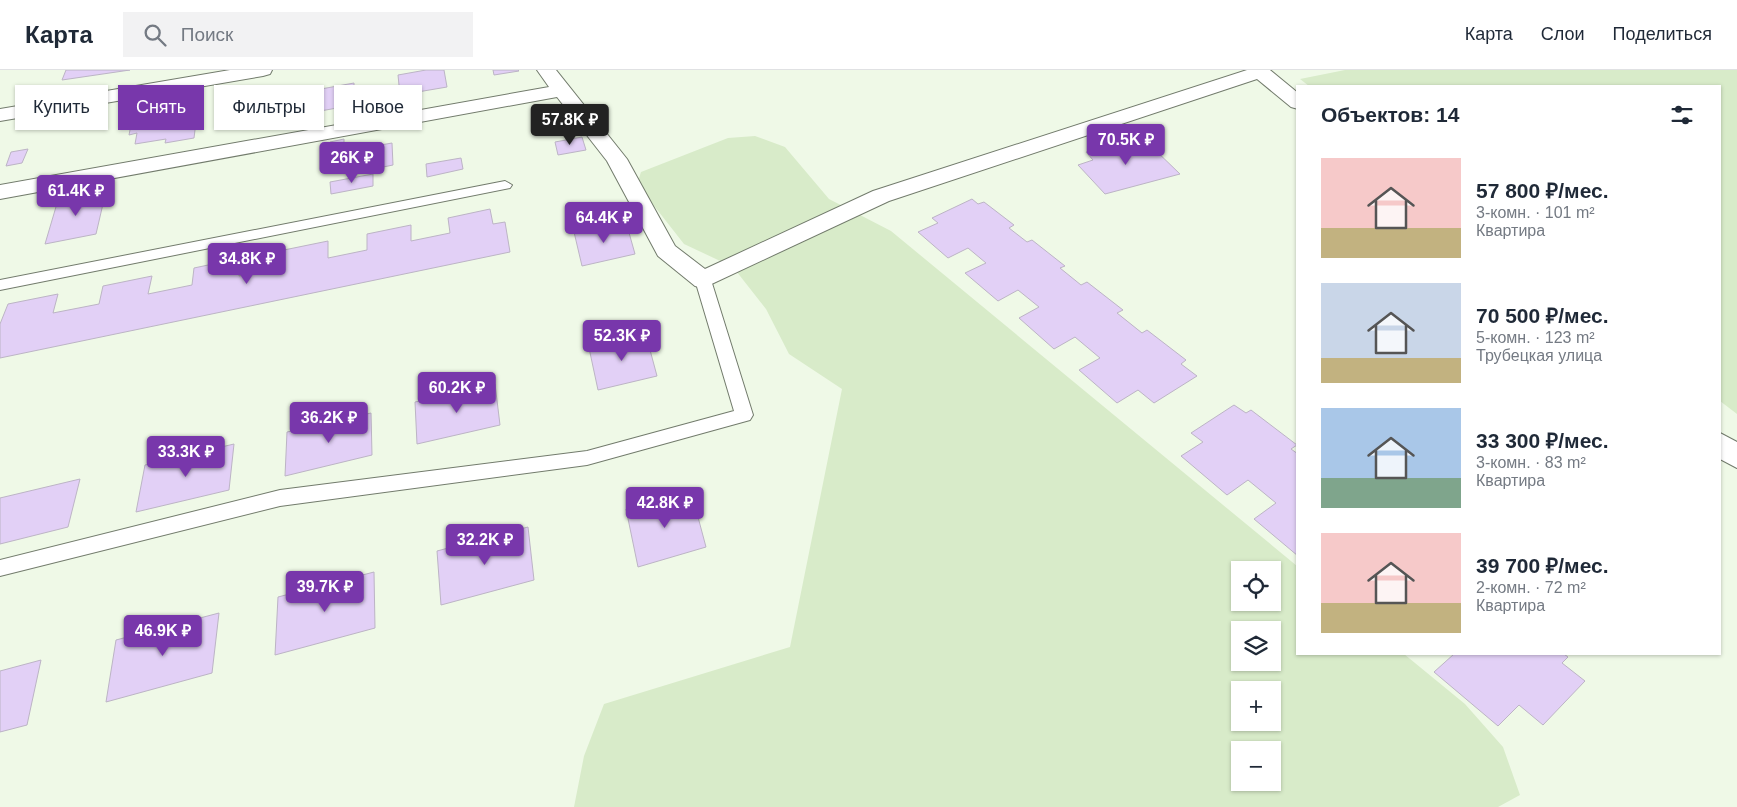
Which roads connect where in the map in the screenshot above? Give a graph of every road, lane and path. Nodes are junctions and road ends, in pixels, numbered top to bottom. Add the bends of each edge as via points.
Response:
1 (263, 70) edge
2 (546, 70) edge
3 (1259, 71) edge
4 (563, 90) junction
5 (1296, 101) edge
6 (0, 114) edge
7 (505, 185) dead end
8 (0, 192) edge
9 (703, 280) junction
10 (0, 285) edge
11 (1721, 445) edge
12 (1737, 457) edge
13 (0, 568) edge

1 - 6 street
2 - 4 street
3 - 5 street
3 - 9 street via 881,196
4 - 8 street
4 - 9 street via 617,159 666,251
7 - 10 lane
9 - 13 lane via 744,415 587,458 280,498
11 - 12 street

